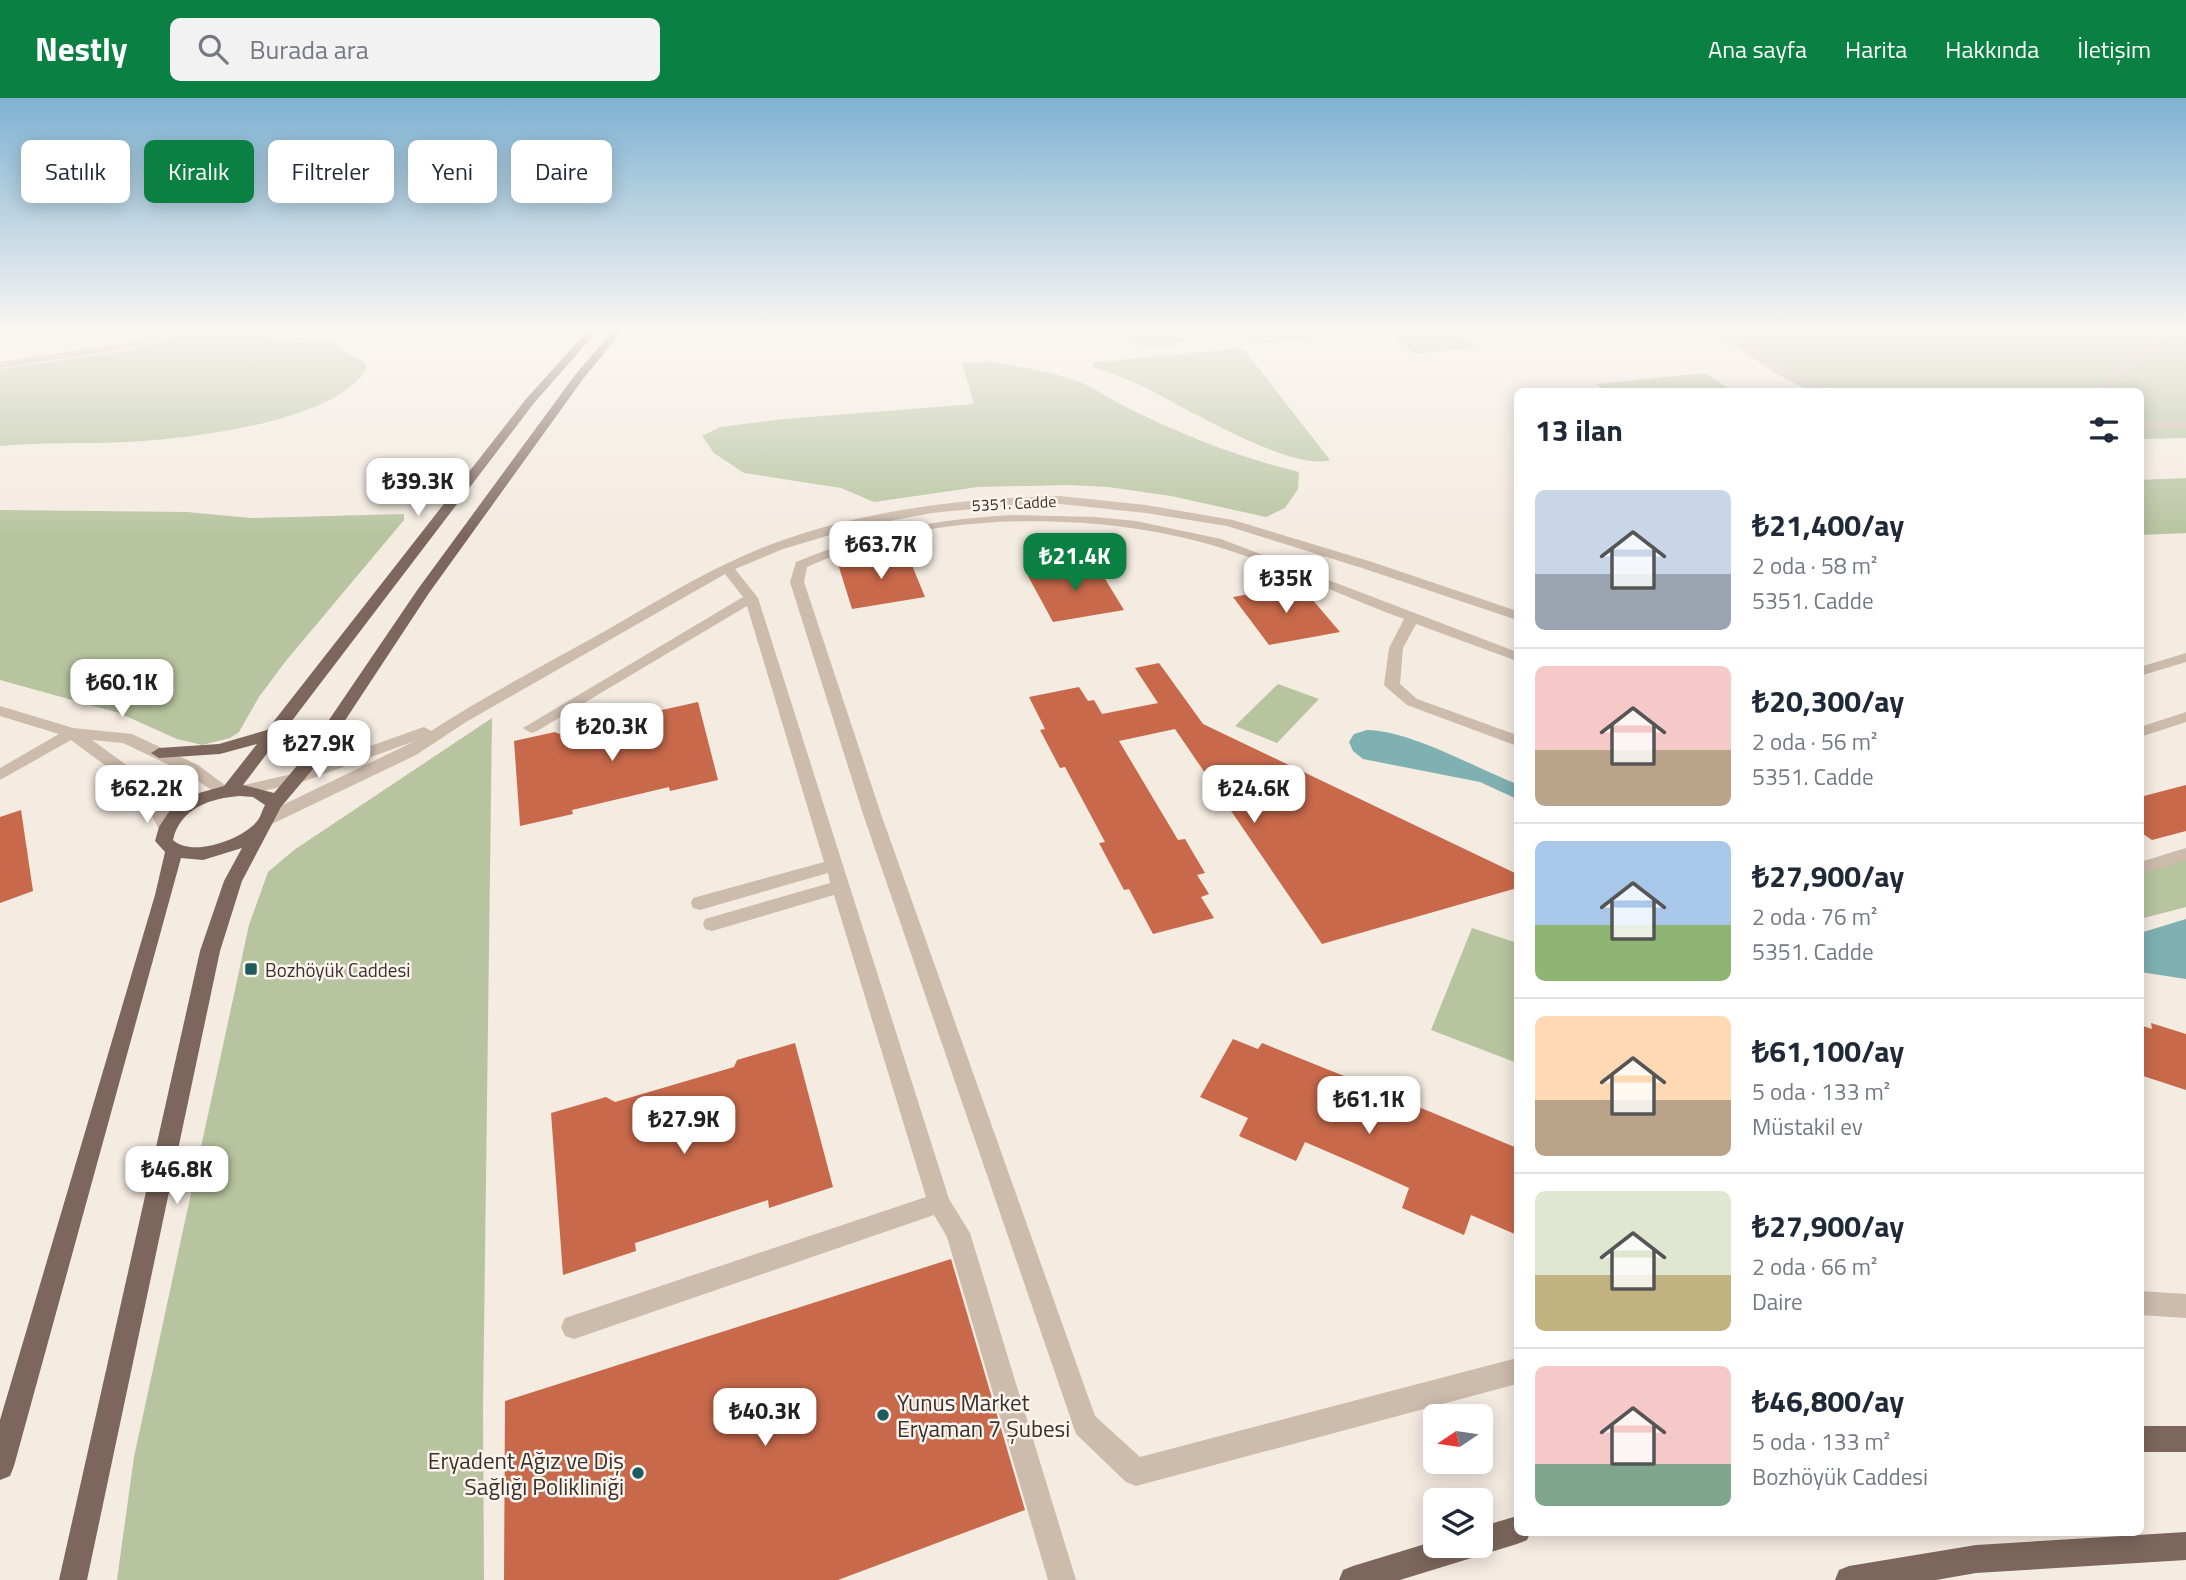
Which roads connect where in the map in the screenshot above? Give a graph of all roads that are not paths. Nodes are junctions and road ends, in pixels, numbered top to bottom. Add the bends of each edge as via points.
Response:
1 (533, 397) edge
2 (567, 397) edge
3 (2186, 425) edge
4 (2144, 426) edge
5 (727, 568) junction
6 (751, 598) junction
7 (1514, 614) edge
8 (1412, 617) junction
9 (1514, 656) edge
10 (2186, 657) edge
11 (2144, 671) edge
12 (0, 712) edge
13 (2186, 717) edge
14 (460, 719) junction
15 (531, 728) dead end
16 (2144, 731) edge
17 (72, 733) junction
18 (272, 734) junction
19 (1514, 740) edge
20 (317, 750) junction
21 (159, 753) junction
22 (358, 756) junction
23 (0, 775) edge
24 (296, 778) junction
25 (250, 789) junction
26 (227, 791) junction
27 (269, 816) junction
28 (166, 827) junction
29 (174, 851) junction
30 (2186, 854) edge
31 (2144, 867) edge
32 (838, 876) junction
33 (700, 903) dead end
34 (712, 924) dead end
35 (939, 1203) junction
36 (2144, 1303) edge
37 (2186, 1306) edge
38 (575, 1327) dead end
39 (1514, 1372) edge
40 (2144, 1439) edge
41 (2186, 1439) edge
42 (0, 1466) edge
43 (1514, 1531) edge
44 (1493, 1537) edge
45 (2186, 1546) edge
46 (1425, 1558) edge
47 (1896, 1576) edge
48 (73, 1580) edge
49 (1062, 1580) edge
50 (1353, 1580) edge
51 (1849, 1580) edge

1 - 18 main road
2 - 20 main road via 511,470
3 - 4 street
5 - 6 street
5 - 7 street, 5351. Cadde via 778,546 881,519 932,509 1060,500 1229,523
5 - 14 street, 5351. Cadde
6 - 15 street
6 - 32 street
8 - 9 street
8 - 19 street via 1396,648 1392,685 1412,702
8 - 39 street via 1212,540 1083,520 1020,519 889,533 801,565 797,582 872,814 1086,1425 1136,1472
10 - 11 street
12 - 17 street
13 - 16 street
14 - 22 street, 5351. Cadde
14 - 27 street, 5351. Cadde via 410,751
17 - 21 street via 125,738
17 - 23 street
17 - 28 street via 144,786
18 - 21 main road via 220,749
18 - 26 main road
20 - 22 street via 327,757
20 - 24 main road
21 - 26 street
22 - 24 street, 5351. Cadde
24 - 25 street, 5351. Cadde
24 - 27 main road
25 - 26 main road
25 - 27 main road via 269,797
26 - 28 main road via 190,805
27 - 29 main road via 253,835 220,850 203,854
27 - 48 main road via 233,881 210,951
28 - 29 main road via 164,841
29 - 42 main road
30 - 31 street
32 - 33 street
32 - 34 street
32 - 35 street
35 - 38 street
35 - 49 street via 958,1233
36 - 37 street
40 - 41 main road
43 - 44 main road
45 - 47 main road via 1976,1559
46 - 50 main road
47 - 51 main road

